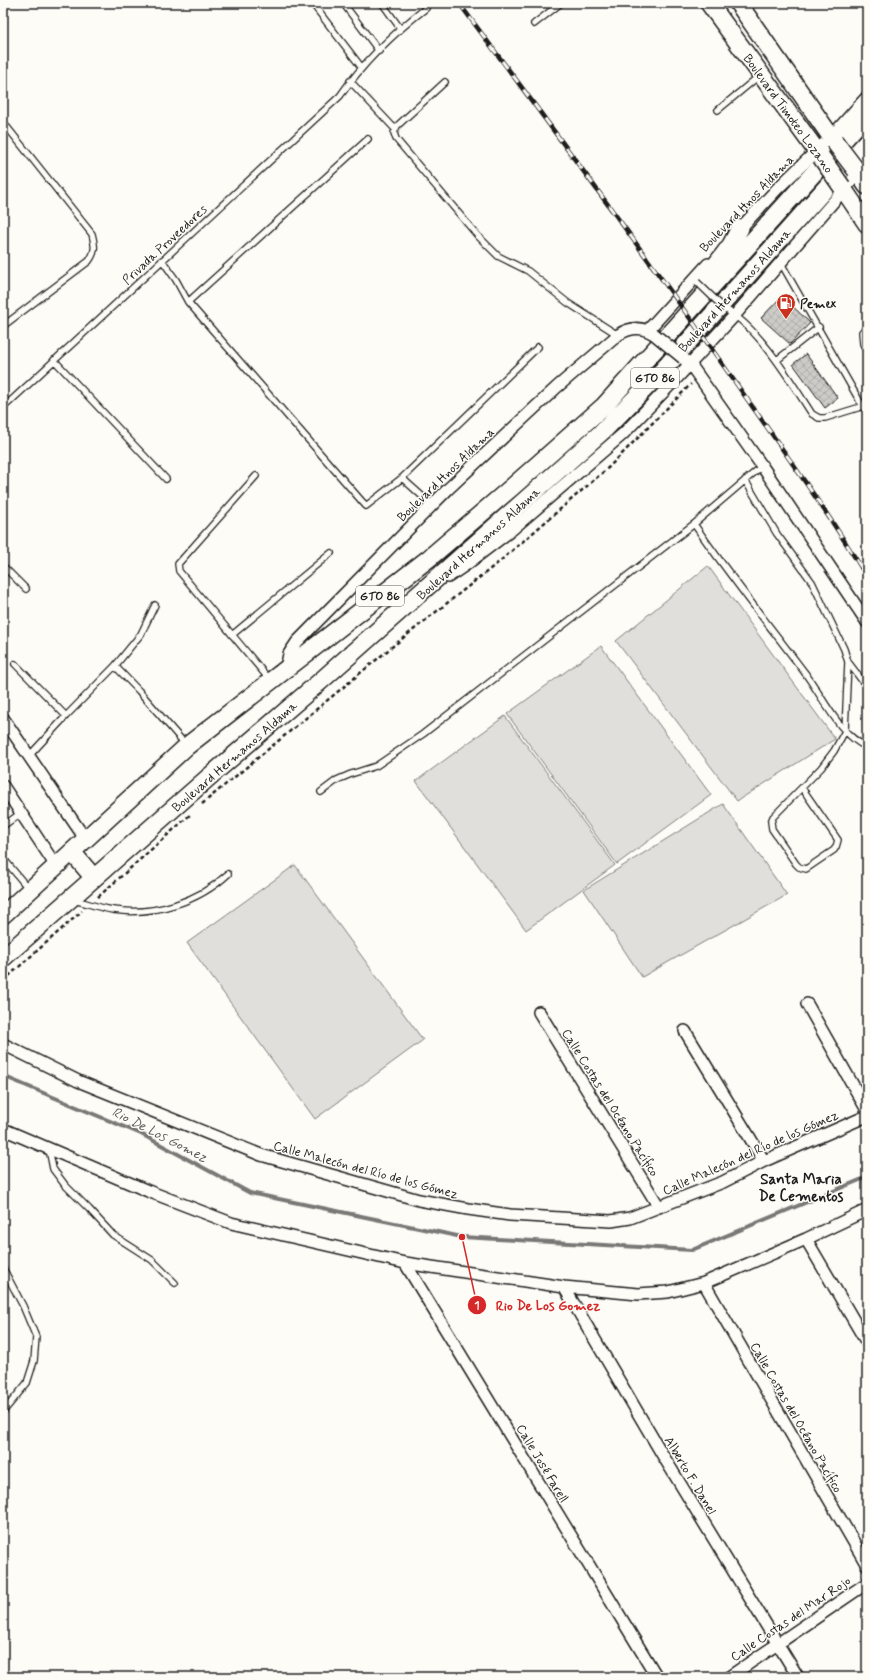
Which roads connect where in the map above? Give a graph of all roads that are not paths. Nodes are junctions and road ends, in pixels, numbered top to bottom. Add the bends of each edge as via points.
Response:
1 (312, 3) edge
2 (343, 3) edge
3 (382, 3) edge
4 (423, 3) edge
5 (561, 3) edge
6 (709, 3) edge
7 (738, 3) edge
8 (534, 24) dead end
9 (400, 28) junction
10 (379, 51) junction
11 (362, 68) junction
12 (761, 74) junction
13 (350, 82) junction
14 (445, 82) dead end
15 (867, 97) edge
16 (718, 110) dead end
17 (867, 114) edge
18 (3, 122) edge
19 (395, 129) junction
20 (368, 139) dead end
21 (832, 139) junction
22 (867, 142) edge
23 (819, 154) junction
24 (862, 173) edge
25 (844, 188) junction
26 (867, 224) edge
27 (740, 228) junction
28 (162, 260) junction
29 (781, 263) junction
30 (695, 281) junction
31 (188, 302) junction
32 (690, 310) junction
33 (735, 315) junction
34 (3, 326) edge
35 (819, 326) junction
36 (867, 327) edge
37 (651, 332) junction
38 (618, 335) junction
39 (538, 347) dead end
40 (867, 353) edge
41 (54, 360) junction
42 (777, 360) junction
43 (686, 361) junction
44 (865, 406) edge
45 (3, 408) edge
46 (762, 466) junction
47 (256, 476) dead end
48 (402, 478) junction
49 (166, 479) dead end
50 (745, 480) junction
51 (432, 505) junction
52 (694, 524) junction
53 (331, 554) dead end
54 (3, 566) edge
55 (26, 589) dead end
56 (422, 592) junction
57 (155, 605) dead end
58 (867, 622) edge
59 (232, 635) junction
60 (848, 662) junction
61 (15, 664) dead end
62 (115, 666) junction
63 (286, 669) junction
64 (271, 681) junction
65 (867, 687) edge
66 (66, 716) junction
67 (3, 718) edge
68 (845, 731) junction
69 (187, 746) junction
70 (867, 747) edge
71 (28, 756) junction
72 (3, 786) edge
73 (802, 788) junction
74 (321, 792) dead end
75 (20, 813) junction
76 (3, 826) edge
77 (86, 840) junction
78 (72, 852) junction
79 (3, 858) edge
80 (56, 866) junction
81 (228, 874) dead end
82 (94, 878) junction
83 (30, 891) junction
84 (70, 899) junction
85 (3, 915) edge
86 (3, 958) edge
87 (807, 1004) dead end
88 (539, 1012) dead end
89 (685, 1031) dead end
90 (3, 1044) edge
91 (867, 1110) edge
92 (867, 1116) edge
93 (3, 1129) edge
94 (49, 1149) junction
95 (764, 1161) junction
96 (659, 1207) junction
97 (867, 1210) edge
98 (806, 1239) junction
99 (405, 1263) junction
100 (3, 1268) edge
101 (175, 1283) dead end
102 (704, 1283) junction
103 (564, 1287) junction
104 (867, 1343) edge
105 (3, 1412) edge
106 (867, 1565) edge
107 (867, 1583) edge
108 (777, 1643) junction
109 (656, 1677) edge
110 (729, 1677) edge
111 (798, 1677) edge

1 - 11 lane
2 - 10 lane
3 - 9 lane
4 - 9 lane, Privada Proveedores via 426,8
5 - 8 lane
6 - 12 main road, Boulevard Timoteo Lozano
7 - 21 main road, Boulevard Timoteo Lozano
9 - 10 lane, Privada Proveedores
10 - 11 lane, Privada Proveedores
11 - 13 lane, Privada Proveedores
12 - 16 lane
12 - 23 main road, Boulevard Timoteo Lozano
13 - 19 lane
13 - 28 lane, Privada Proveedores via 340,96
14 - 19 lane
15 - 21 street, Boulevard Hnos Aldama
17 - 32 main road, Boulevard Hermanos Aldama / GTO 86
18 - 34 lane via 92,234 95,247 89,261
19 - 38 lane via 396,139 477,235 498,256 528,271 568,303
20 - 31 lane
21 - 23 street, Boulevard Hnos Aldama
21 - 24 main road, Boulevard Timoteo Lozano, bridge
22 - 56 main road, Boulevard Hermanos Aldama / GTO 86 via 631,403
23 - 25 main road, Boulevard Timoteo Lozano, bridge
23 - 27 street, Boulevard Hnos Aldama
24 - 25 street
25 - 26 main road, Boulevard Timoteo Lozano
25 - 29 street
27 - 30 street, Boulevard Hnos Aldama
27 - 32 main road via 692,298
28 - 31 lane
28 - 41 lane, Privada Proveedores
29 - 33 street
29 - 35 lane
30 - 33 lane, bridge
30 - 37 street, Boulevard Hnos Aldama
31 - 48 lane via 366,506
32 - 63 main road, Boulevard Hermanos Aldama / GTO 86 via 604,406 428,559
33 - 42 lane
33 - 43 street
35 - 42 lane
35 - 44 lane
36 - 40 lane via 862,332
37 - 38 street, Boulevard Hnos Aldama via 635,328 627,329
37 - 43 street, bridge
38 - 51 street, Boulevard Hnos Aldama via 534,409
39 - 48 lane
41 - 45 lane, Privada Proveedores
41 - 49 lane
42 - 44 lane via 812,414 825,418
43 - 46 street
43 - 56 street via 623,434 467,564
46 - 50 lane
46 - 58 street
47 - 59 lane via 178,564 179,570
48 - 51 lane
50 - 52 lane
50 - 60 lane via 777,534 812,582
51 - 63 street, Boulevard Hnos Aldama via 297,642 288,654
52 - 68 lane
52 - 74 lane via 423,734 376,766 337,780
53 - 59 lane
54 - 55 lane
56 - 82 main road, Boulevard Hermanos Aldama / GTO 86
57 - 62 lane via 141,634
59 - 64 lane
60 - 65 lane
60 - 68 lane
61 - 66 lane
62 - 66 lane
62 - 69 lane
63 - 64 main road, Boulevard Hermanos Aldama / GTO 86
64 - 69 main road, Boulevard Hermanos Aldama / GTO 86
66 - 71 lane
67 - 71 street
68 - 70 lane
68 - 73 lane via 822,768
69 - 77 main road, Boulevard Hermanos Aldama / GTO 86
71 - 77 street
72 - 75 street
73 - 73 lane via 771,822 772,829 796,864 806,869 834,850 838,840
75 - 76 lane
75 - 80 street
77 - 78 main road, Boulevard Hermanos Aldama / GTO 86
78 - 80 main road, Boulevard Hermanos Aldama / GTO 86
78 - 82 main road
79 - 83 lane
80 - 83 main road, Boulevard Hermanos Aldama / GTO 86
81 - 84 lane via 215,886 190,900 164,908 113,910
82 - 84 main road, Boulevard Hermanos Aldama / GTO 86
83 - 85 main road, Boulevard Hermanos Aldama / GTO 86
84 - 86 main road, Boulevard Hermanos Aldama / GTO 86
87 - 91 street
88 - 96 street, Calle Costas del Océano Pacífico
89 - 95 street
90 - 96 street, Calle Malecón del Río de los Gómez via 78,1081 261,1155 419,1200 510,1215 611,1221 630,1218
92 - 95 street, Calle Malecón del Río de los Gómez
93 - 94 street
94 - 99 street via 231,1223
94 - 101 lane via 53,1169 65,1185 113,1235 152,1260
95 - 96 street, Calle Malecón del Río de los Gómez via 722,1182
97 - 98 street
98 - 102 street
98 - 104 street
99 - 103 street
99 - 109 street, Calle José Farell
100 - 105 lane via 36,1337 34,1361 27,1382
102 - 103 street via 668,1292 638,1294
102 - 106 street, Calle Costas del Océano Pacífico
103 - 108 street, Alberto F. Danel
107 - 108 street, Calle Costas del Mar Rojo
108 - 110 street, Calle Costas del Mar Rojo
108 - 111 street, Alberto F. Danel

